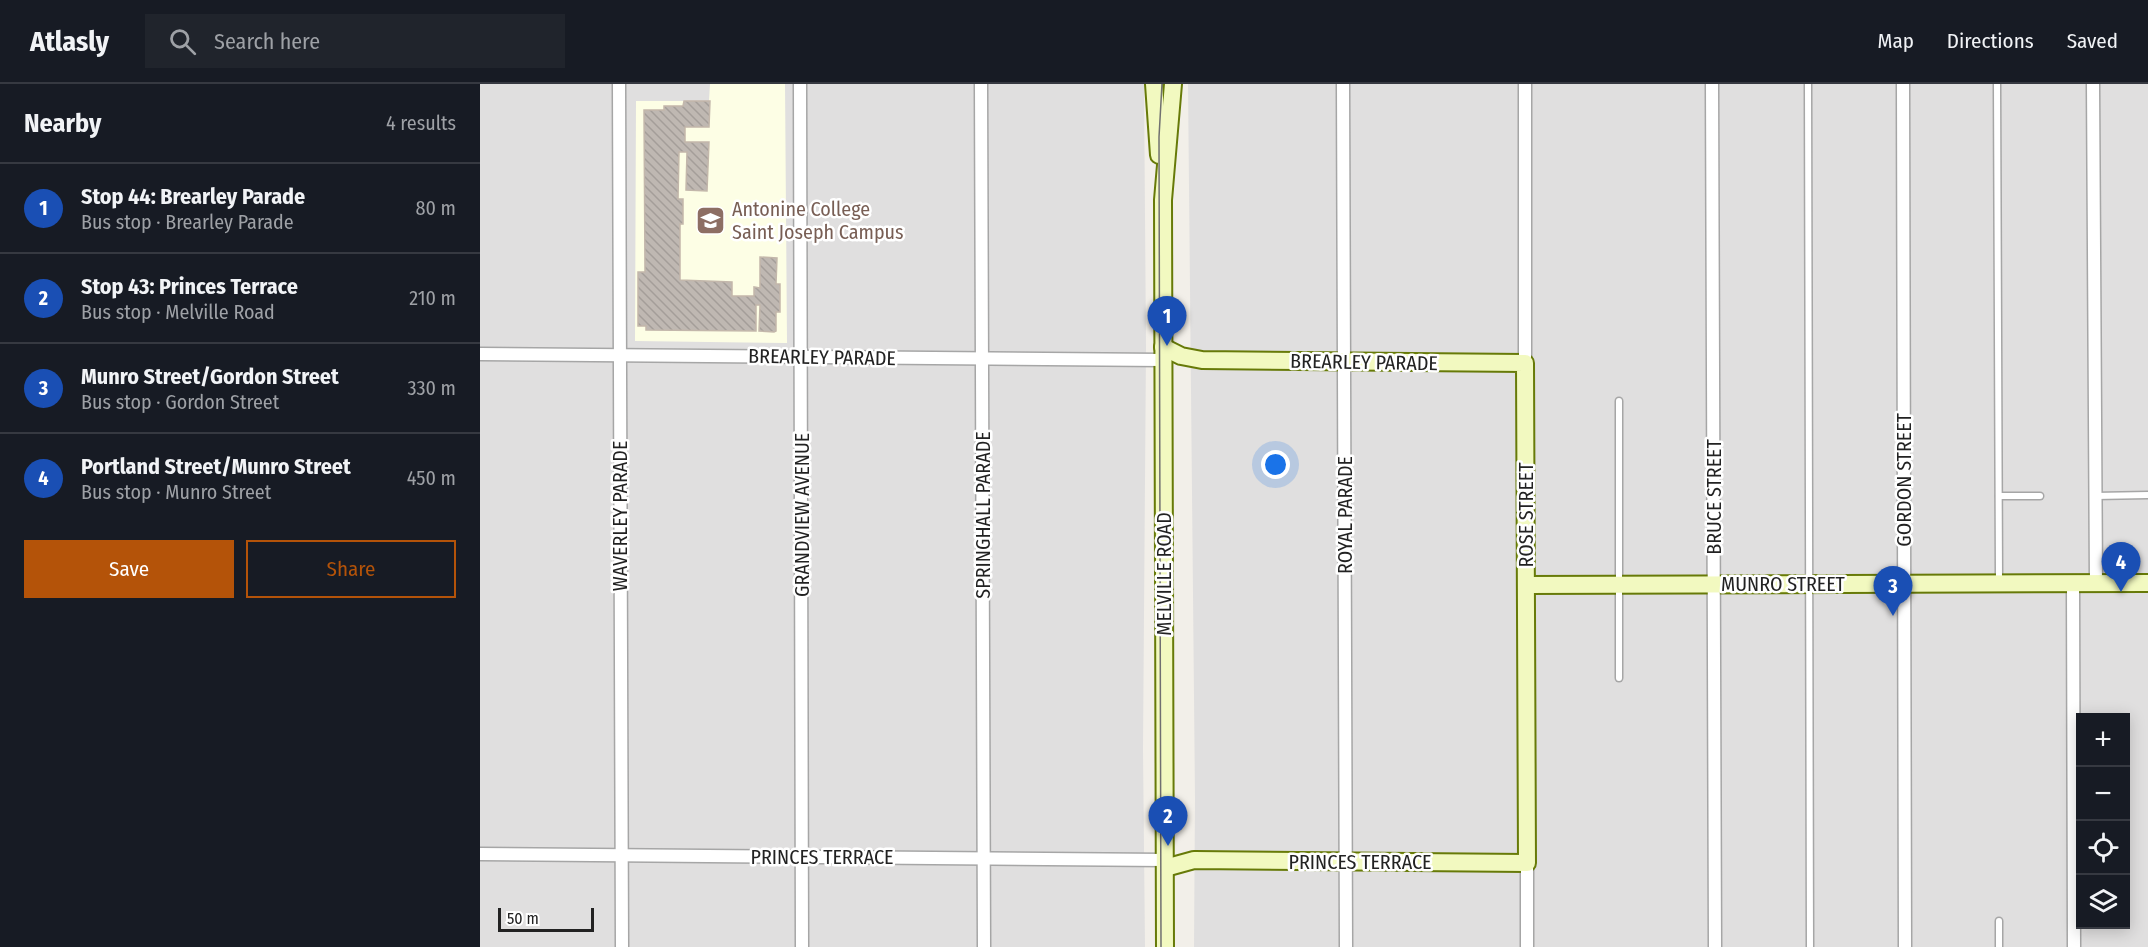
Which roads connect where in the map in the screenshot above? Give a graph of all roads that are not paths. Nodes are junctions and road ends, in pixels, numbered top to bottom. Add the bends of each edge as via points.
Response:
1 (619, 84) edge
2 (800, 84) edge
3 (981, 84) edge
4 (1154, 84) edge
5 (1173, 84) edge
6 (1343, 84) edge
7 (1525, 84) edge
8 (1712, 84) edge
9 (1808, 84) edge
10 (1903, 84) edge
11 (1997, 84) edge
12 (2094, 84) edge
13 (1163, 200) junction
14 (480, 354) edge
15 (620, 355) junction
16 (801, 357) junction
17 (982, 358) junction
18 (1163, 360) junction
19 (1345, 362) junction
20 (1525, 363) junction
21 (1619, 401) dead end
22 (2148, 495) edge
23 (1999, 496) junction
24 (2040, 496) dead end
25 (2094, 496) junction
26 (1809, 584) junction
27 (1904, 584) junction
28 (1999, 584) junction
29 (2073, 584) junction
30 (2096, 584) junction
31 (2148, 584) edge
32 (1527, 585) junction
33 (1619, 585) junction
34 (1714, 585) junction
35 (1619, 678) dead end
36 (480, 854) edge
37 (621, 856) junction
38 (802, 857) junction
39 (984, 858) junction
40 (1165, 860) junction
41 (1346, 861) junction
42 (1527, 863) junction
43 (1999, 921) dead end
44 (622, 947) edge
45 (802, 947) edge
46 (984, 947) edge
47 (1165, 947) edge
48 (1346, 947) edge
49 (1527, 947) edge
50 (1715, 947) edge
51 (1810, 947) edge
52 (1905, 947) edge
53 (1999, 947) edge
54 (2074, 947) edge

1 - 15 street, WAVERLEY PARADE
2 - 16 street, GRANDVIEW AVENUE
3 - 17 street, SPRINGHALL PARADE
4 - 13 street, MELVILLE ROAD
5 - 13 street, MELVILLE ROAD
6 - 19 street, ROYAL PARADE
7 - 20 street, ROSE STREET
8 - 34 street, BRUCE STREET
9 - 26 lane
10 - 27 street, GORDON STREET
11 - 23 lane
12 - 25 street
13 - 18 street, MELVILLE ROAD
14 - 15 street, BREARLEY PARADE
15 - 16 street, BREARLEY PARADE
15 - 37 street, WAVERLEY PARADE
16 - 17 street, BREARLEY PARADE
16 - 38 street, GRANDVIEW AVENUE
17 - 18 street, BREARLEY PARADE
17 - 39 street, SPRINGHALL PARADE
18 - 19 street, BREARLEY PARADE via 1181,356 1202,360
18 - 40 street, MELVILLE ROAD
19 - 20 street, BREARLEY PARADE
19 - 41 street, ROYAL PARADE
20 - 32 street, ROSE STREET
21 - 33 lane
22 - 25 lane
23 - 24 lane
23 - 28 lane
25 - 30 street
26 - 27 street, MUNRO STREET
26 - 34 street, MUNRO STREET
26 - 51 lane
27 - 28 street, MUNRO STREET
27 - 52 street, GORDON STREET
28 - 29 street, MUNRO STREET
29 - 30 street, MUNRO STREET
29 - 54 street
30 - 31 street, MUNRO STREET
32 - 33 street, MUNRO STREET
32 - 42 street, ROSE STREET
33 - 34 street, MUNRO STREET
33 - 35 lane
34 - 50 street, BRUCE STREET
36 - 37 street, PRINCES TERRACE
37 - 38 street, PRINCES TERRACE
37 - 44 street, WAVERLEY PARADE
38 - 39 street, PRINCES TERRACE
38 - 45 street, GRANDVIEW AVENUE
39 - 40 street, PRINCES TERRACE
39 - 46 street, SPRINGHALL PARADE
40 - 41 street, PRINCES TERRACE
40 - 47 street, MELVILLE ROAD
41 - 42 street, PRINCES TERRACE
41 - 48 street, ROYAL PARADE
42 - 49 street, ROSE STREET
43 - 53 lane

